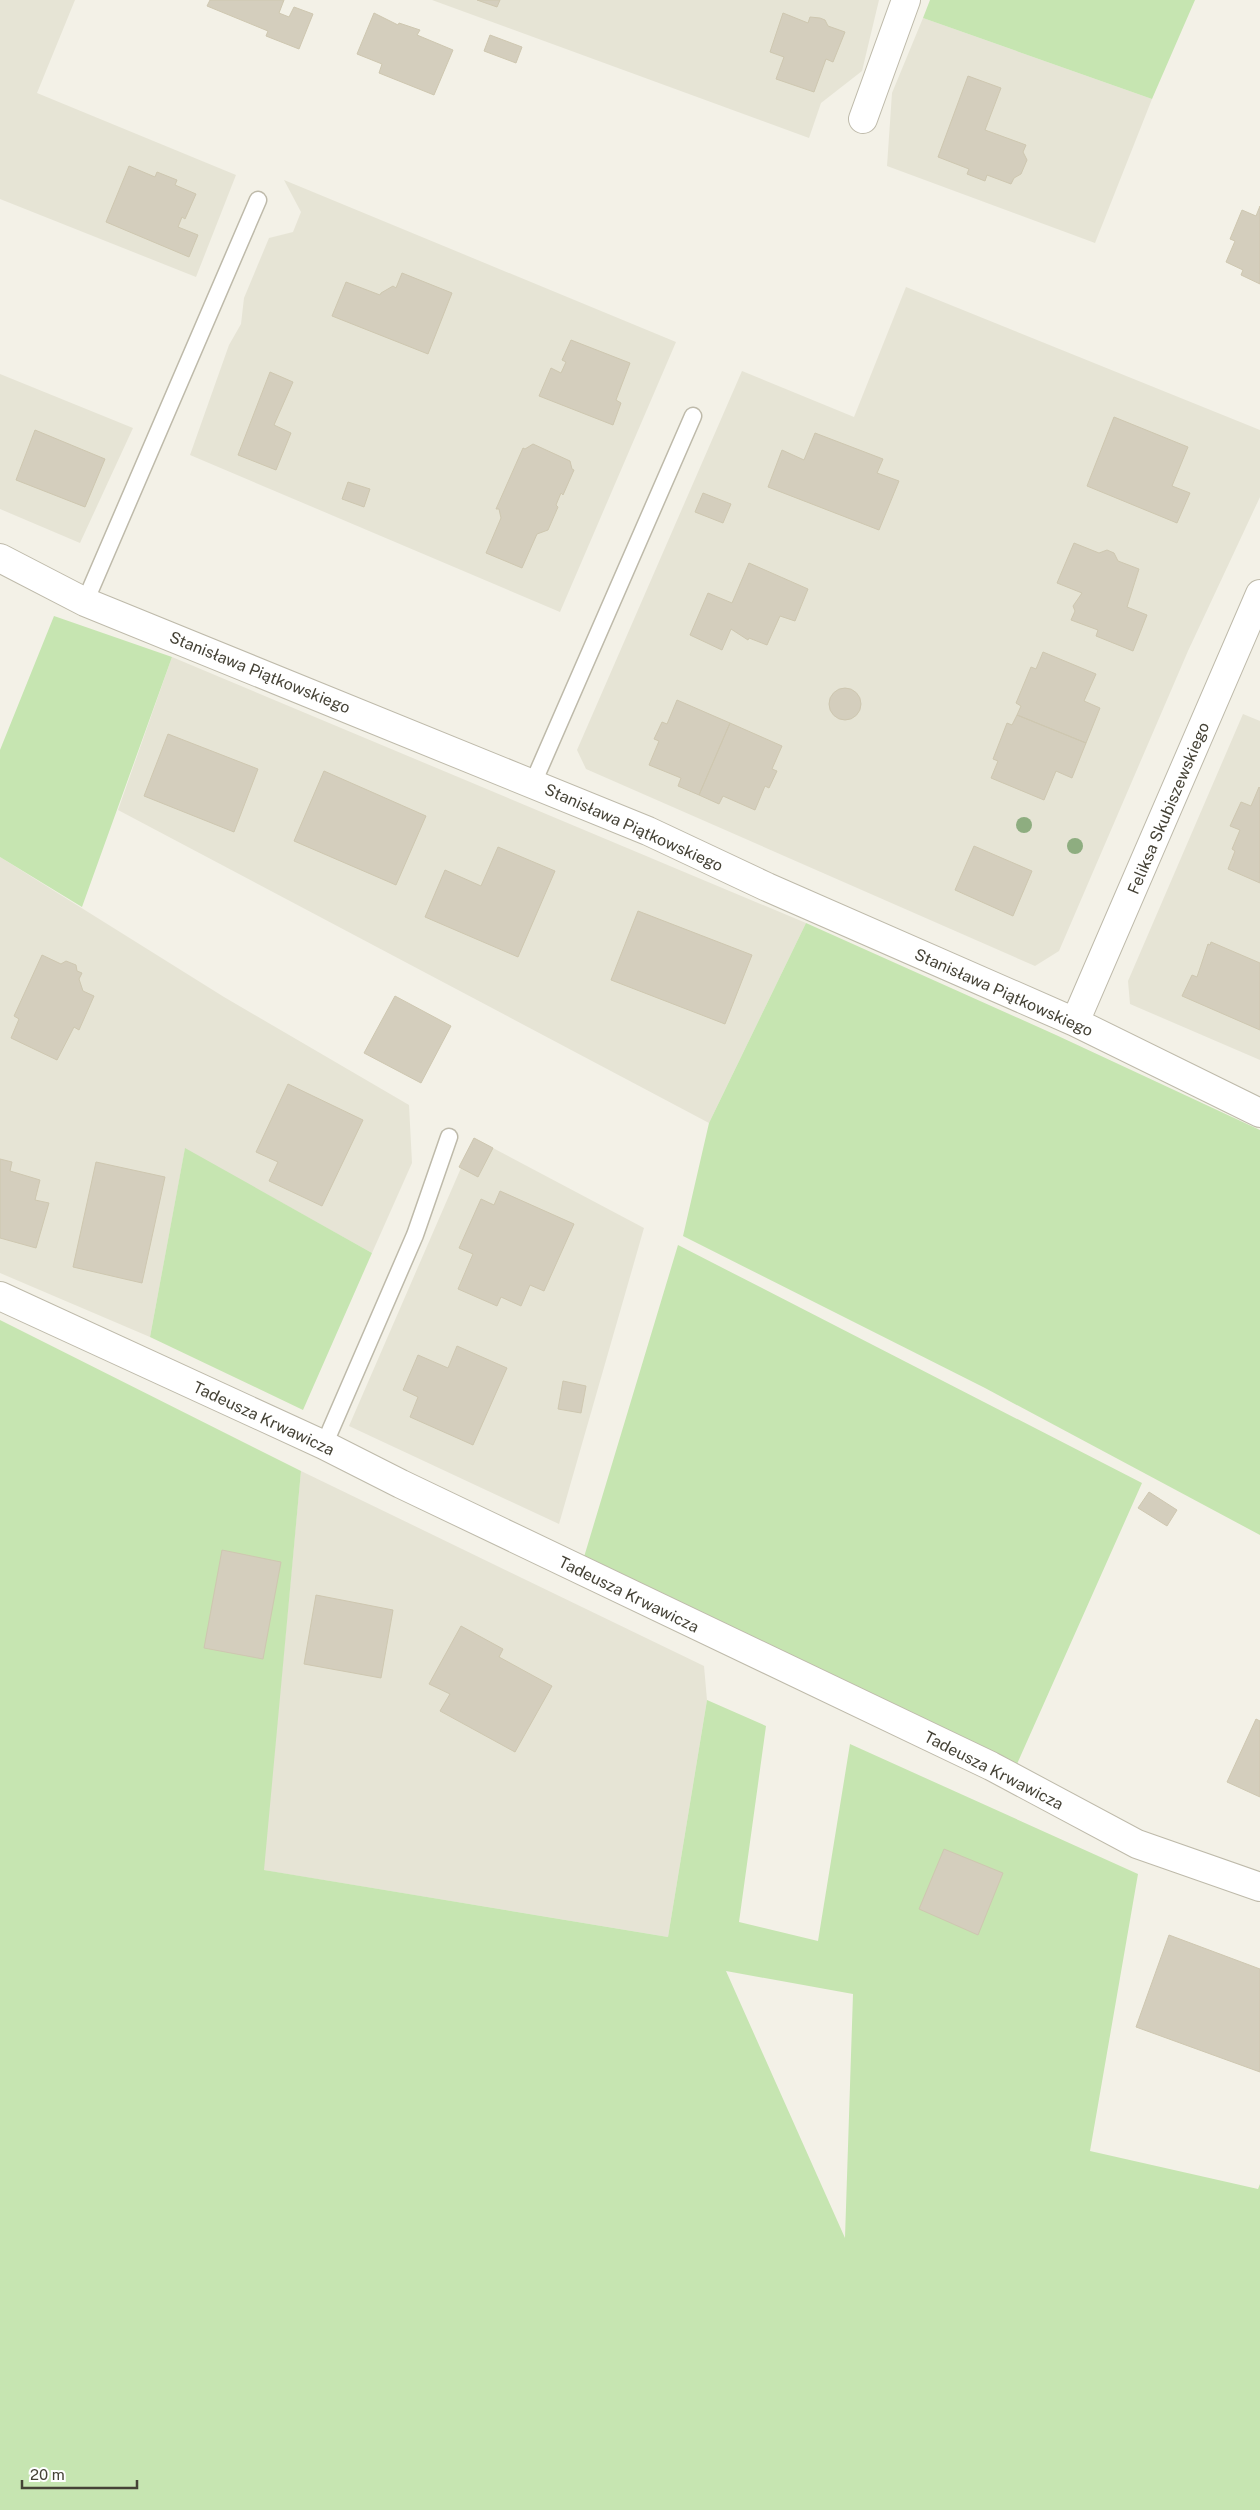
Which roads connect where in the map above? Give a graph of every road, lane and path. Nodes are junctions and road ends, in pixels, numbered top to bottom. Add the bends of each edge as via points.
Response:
1 (906, 0) edge
2 (863, 119) dead end
3 (258, 200) dead end
4 (693, 416) dead end
5 (0, 558) edge
6 (1260, 594) edge
7 (85, 602) junction
8 (533, 783) junction
9 (1075, 1022) junction
10 (1260, 1114) edge
11 (449, 1137) dead end
12 (0, 1296) edge
13 (324, 1445) junction
14 (1260, 1886) edge

1 - 2 street
3 - 7 lane
4 - 8 lane
5 - 7 street, Stanisława Piątkowskiego
6 - 9 street, Feliksa Skubiszewskiego
7 - 8 street, Stanisława Piątkowskiego
8 - 9 street, Stanisława Piątkowskiego
9 - 10 street, Stanisława Piątkowskiego
11 - 13 lane via 415,1235
12 - 13 street, Tadeusza Krwawicza
13 - 14 street, Tadeusza Krwawicza via 991,1766 1137,1844

